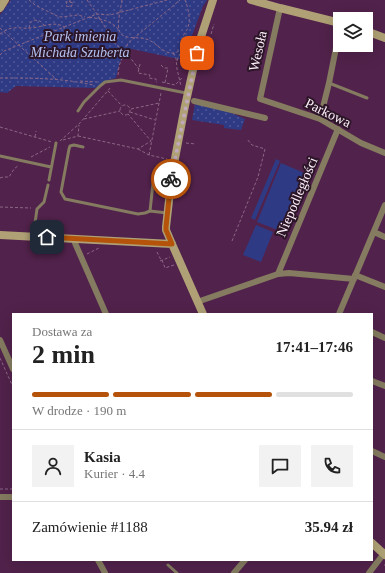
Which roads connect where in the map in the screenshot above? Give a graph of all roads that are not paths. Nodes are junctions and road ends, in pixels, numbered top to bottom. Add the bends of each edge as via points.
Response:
1 (4, 0) edge
2 (213, 0) edge
3 (251, 0) edge
4 (0, 2) edge
5 (0, 8) edge
6 (280, 8) junction
7 (333, 21) edge
8 (373, 33) edge
9 (385, 38) edge
10 (335, 52) edge
11 (329, 83) junction
12 (188, 93) junction
13 (366, 98) dead end
14 (260, 99) joint
15 (194, 101) dead end
16 (78, 110) dead end
17 (265, 118) dead end
18 (320, 119) junction
19 (338, 130) junction
20 (56, 143) road end
21 (83, 147) dead end
22 (385, 153) edge
23 (0, 156) edge
24 (51, 167) junction
25 (172, 171) junction
26 (48, 180) dead end
27 (48, 185) dead end
28 (385, 205) edge
29 (150, 211) junction
30 (167, 213) junction
31 (374, 232) junction
32 (0, 236) edge
33 (33, 237) junction
34 (385, 237) edge
35 (75, 238) junction
36 (172, 244) junction
37 (278, 274) junction
38 (355, 277) junction
39 (385, 287) edge
40 (198, 302) junction
41 (106, 313) edge
42 (203, 313) edge
43 (339, 313) edge
44 (373, 332) edge
45 (385, 338) edge
46 (0, 340) edge
47 (12, 367) edge
48 (373, 381) edge
49 (385, 386) edge
50 (373, 451) edge
51 (385, 457) edge
52 (0, 497) edge
53 (12, 497) edge
54 (373, 544) edge
55 (385, 553) edge
56 (99, 561) edge
57 (245, 561) edge
58 (168, 565) dead end
59 (105, 573) edge
60 (177, 573) edge
61 (234, 573) edge
62 (369, 573) edge

1 - 4 street
1 - 5 street
2 - 12 street via 199,43
3 - 6 street
6 - 7 street
6 - 14 street, Wesoła
8 - 9 street
10 - 11 street
11 - 13 lane
11 - 18 street
12 - 16 lane via 121,80 105,82
12 - 25 street
14 - 18 street, Parkowa
15 - 17 street
18 - 19 street, Parkowa
19 - 22 street, Parkowa
19 - 37 street, Niepodległości
20 - 24 lane
21 - 29 lane via 70,146 62,192 65,199 138,214
23 - 24 lane
24 - 26 lane
25 - 29 lane via 155,172
25 - 30 street
27 - 33 lane via 44,202 37,209
28 - 31 street
29 - 30 lane
30 - 36 street via 166,230
31 - 34 street
31 - 38 street
32 - 33 street
33 - 35 street
35 - 36 street
35 - 41 street
36 - 40 street
37 - 38 street
37 - 40 street
38 - 39 street
38 - 43 street
40 - 42 street
44 - 45 street
46 - 47 street
48 - 49 street
50 - 51 street
52 - 53 street
54 - 55 street
55 - 62 street
56 - 59 street
57 - 61 street
58 - 60 lane

